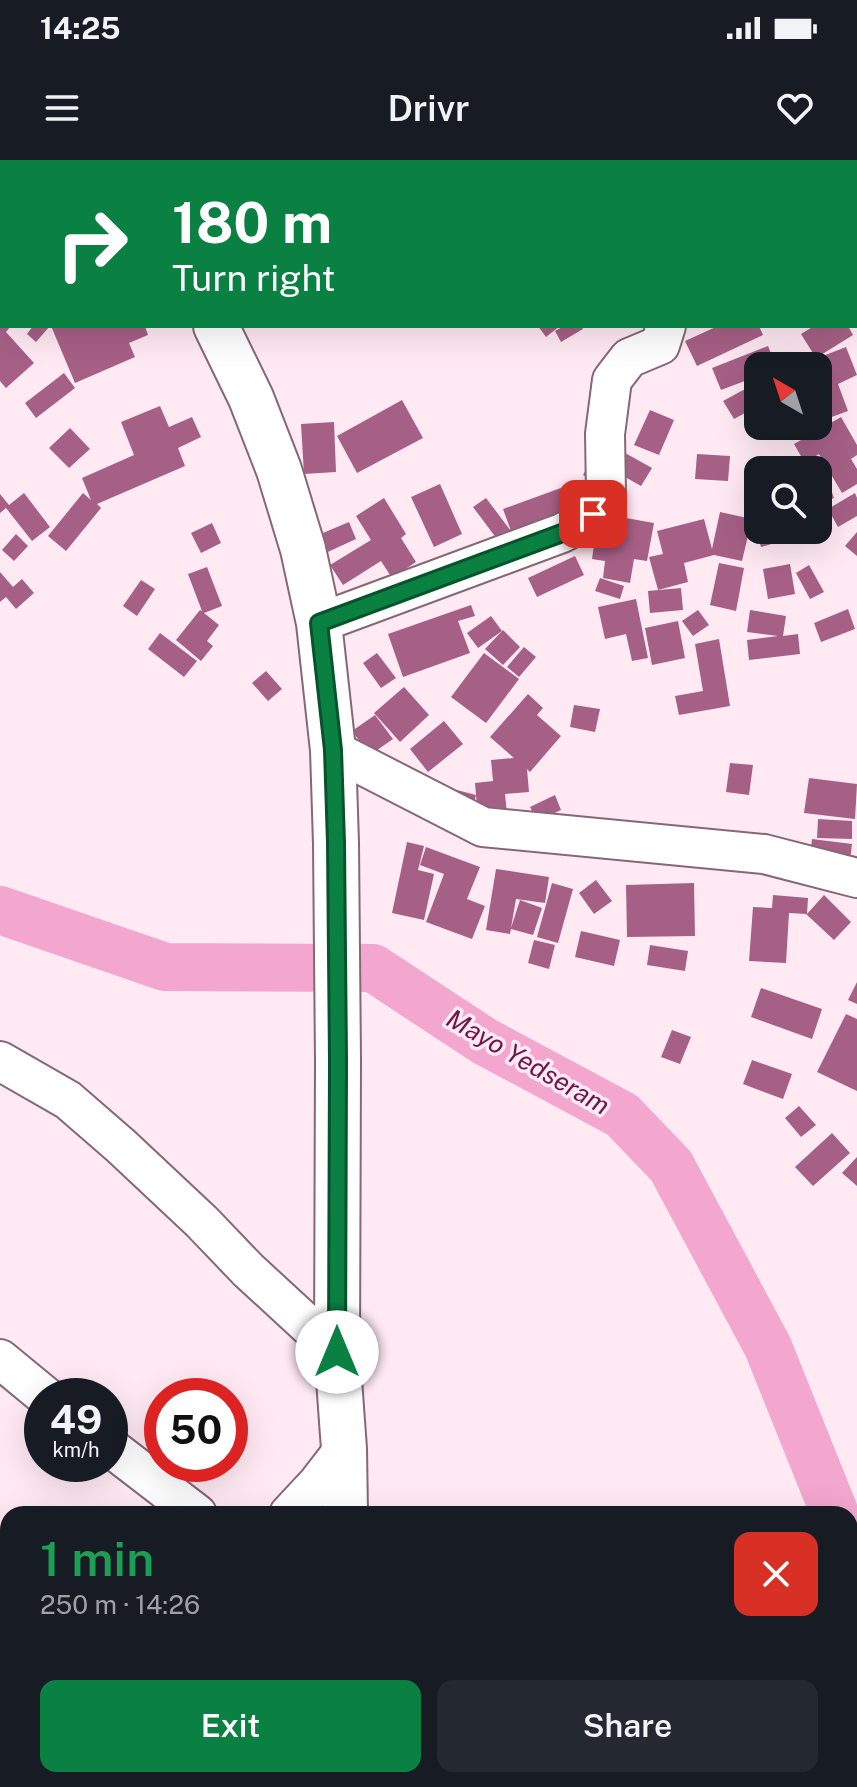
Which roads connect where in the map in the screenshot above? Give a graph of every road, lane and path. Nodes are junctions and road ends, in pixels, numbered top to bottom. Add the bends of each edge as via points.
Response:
1 (217, 328) edge
2 (665, 328) edge
3 (319, 623) junction
4 (333, 750) junction
5 (857, 878) edge
6 (0, 1061) edge
7 (337, 1352) junction
8 (0, 1359) edge
9 (24, 1379) edge
10 (344, 1449) junction
11 (128, 1461) edge
12 (187, 1506) edge
13 (296, 1506) edge
14 (345, 1506) edge

1 - 3 main road via 279,470
2 - 3 street via 660,345 629,358 612,380 605,434 606,493 593,514 562,533
3 - 4 main road
4 - 5 street via 483,827 764,854
4 - 7 main road
6 - 7 street via 68,1100
7 - 10 main road
8 - 9 street
10 - 13 street
10 - 14 main road
11 - 12 street

